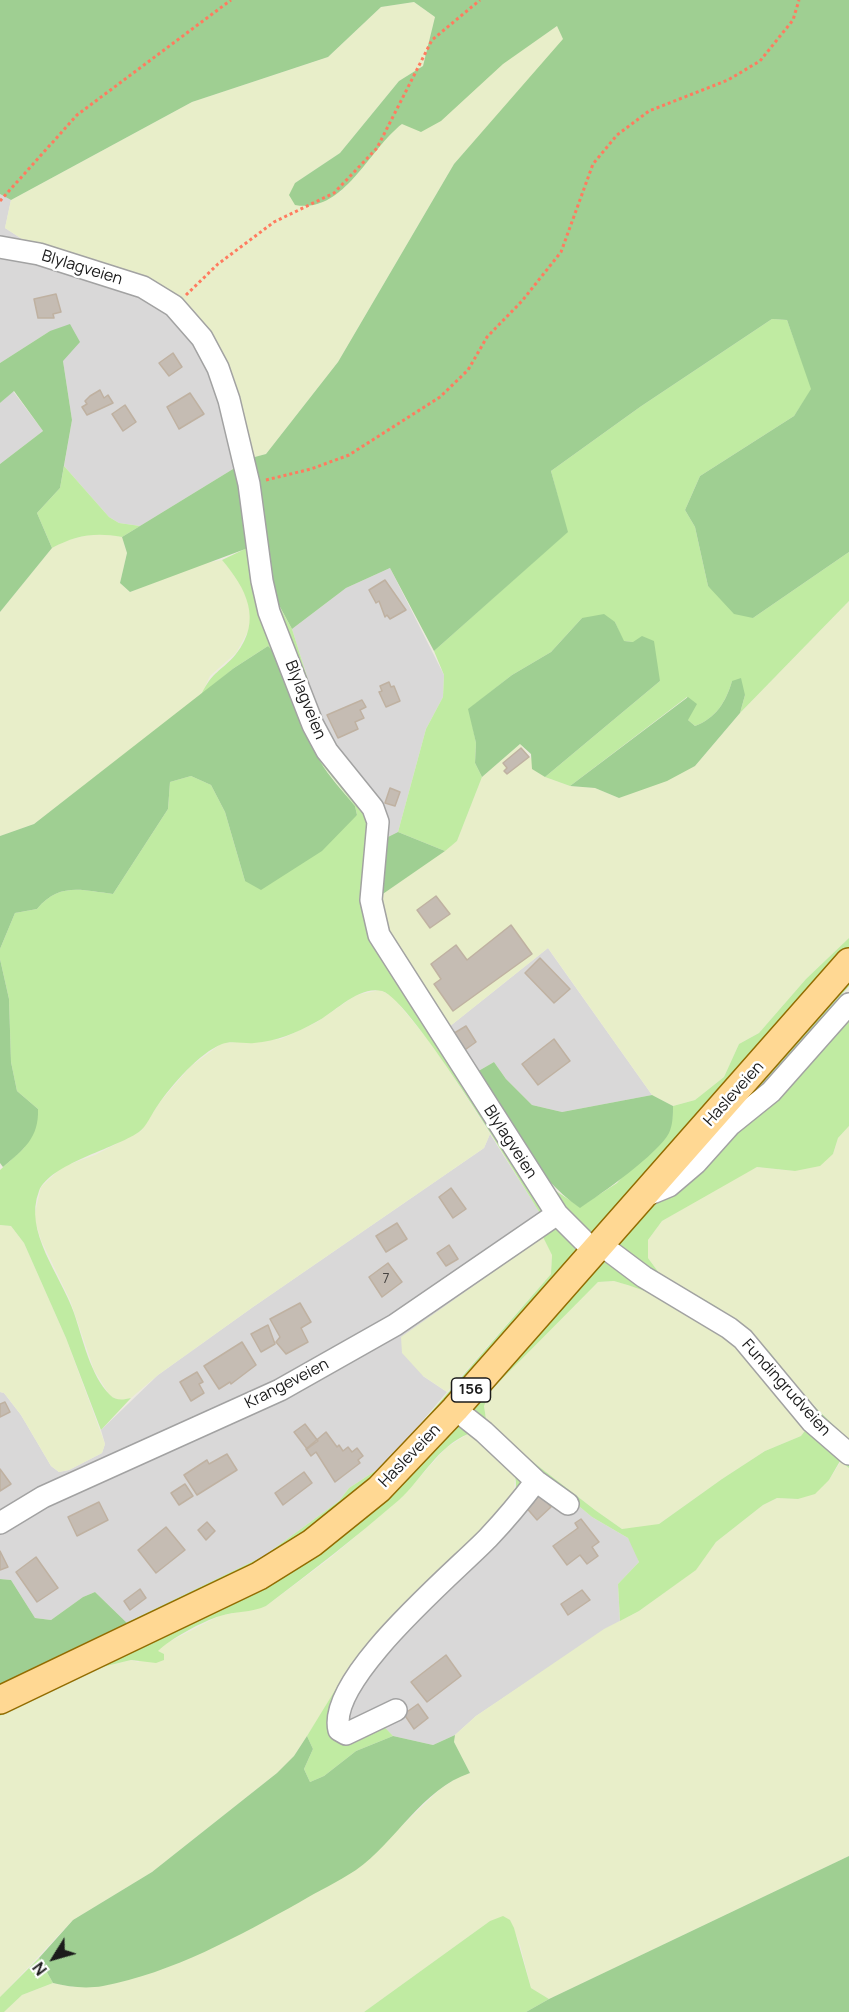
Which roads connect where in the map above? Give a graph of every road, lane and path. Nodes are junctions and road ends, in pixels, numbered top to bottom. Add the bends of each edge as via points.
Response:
1 (231, 0) edge
2 (480, 0) edge
3 (799, 0) edge
4 (0, 201) edge
5 (0, 247) edge
6 (174, 306) junction
7 (249, 484) junction
8 (849, 962) edge
9 (849, 1004) edge
10 (642, 1197) junction
11 (557, 1214) junction
12 (597, 1248) junction
13 (455, 1409) junction
14 (849, 1455) edge
15 (536, 1481) junction
16 (568, 1504) dead end
17 (0, 1523) edge
18 (0, 1700) edge
19 (396, 1710) dead end

1 - 4 path via 78,115
2 - 6 path via 432,40 377,148 334,193 274,222 218,264
3 - 7 path via 793,20 760,61 728,80 649,111 617,135 592,165 561,252 487,337 468,370 440,397 349,455
5 - 6 street, Blylagveien via 39,254 143,287
6 - 7 street, Blylagveien via 202,338 218,368
7 - 11 street, Blylagveien via 269,612 317,734 373,808 378,822 371,900 379,935
8 - 10 main road, Hasleveien / 156
9 - 10 street via 771,1092 730,1125 696,1163 669,1186
10 - 12 main road, Hasleveien / 156
11 - 12 street, Blylagveien
11 - 17 street, Krangeveien via 395,1325 315,1371 43,1497
12 - 13 main road, Hasleveien / 156
12 - 14 street, Fundingrudveien via 719,1321 743,1340 812,1422
13 - 15 street
13 - 18 main road, Hasleveien / 156 via 379,1489 287,1560 218,1597
15 - 16 street
15 - 19 street via 488,1538 371,1657 344,1701 338,1727 346,1734

